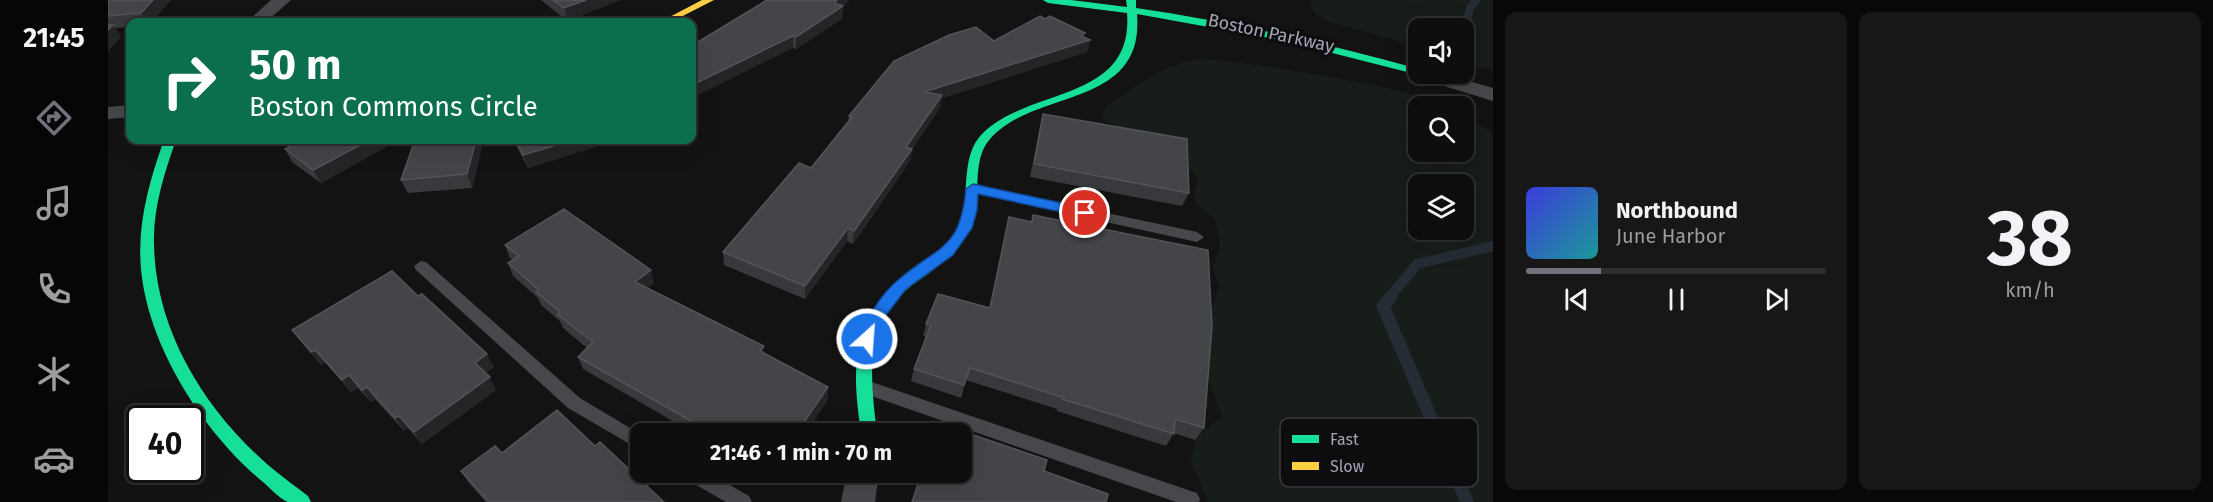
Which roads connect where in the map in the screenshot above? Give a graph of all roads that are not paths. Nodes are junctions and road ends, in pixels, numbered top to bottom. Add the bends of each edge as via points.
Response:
1 (282, 0) edge
2 (709, 0) edge
3 (1048, 0) edge
4 (1132, 4) edge
5 (261, 18) edge
6 (673, 18) edge
7 (1408, 69) edge
8 (1457, 84) edge
9 (1493, 95) edge
10 (126, 111) edge
11 (108, 113) edge
12 (169, 144) edge
13 (973, 189) junction
14 (1197, 237) dead end
15 (421, 266) dead end
16 (864, 386) junction
17 (868, 423) edge
18 (630, 438) edge
19 (709, 483) edge
20 (861, 483) edge
21 (1191, 499) dead end
22 (302, 502) edge
23 (743, 502) edge
24 (858, 502) edge

1 - 5 street
2 - 6 street
3 - 4 street, Boston Parkway
4 - 7 street, Boston Parkway via 1263,30
4 - 13 street via 1132,48 1122,66 1097,84 1002,120 984,138
8 - 9 street
10 - 11 street
12 - 22 street via 151,210 147,250 153,292 166,335 187,379 218,424 256,465
13 - 14 lane
13 - 16 street via 965,228 948,252 901,285 873,321 863,352
15 - 18 lane via 546,380 574,403
16 - 17 street
16 - 21 lane
19 - 23 lane
20 - 24 street

